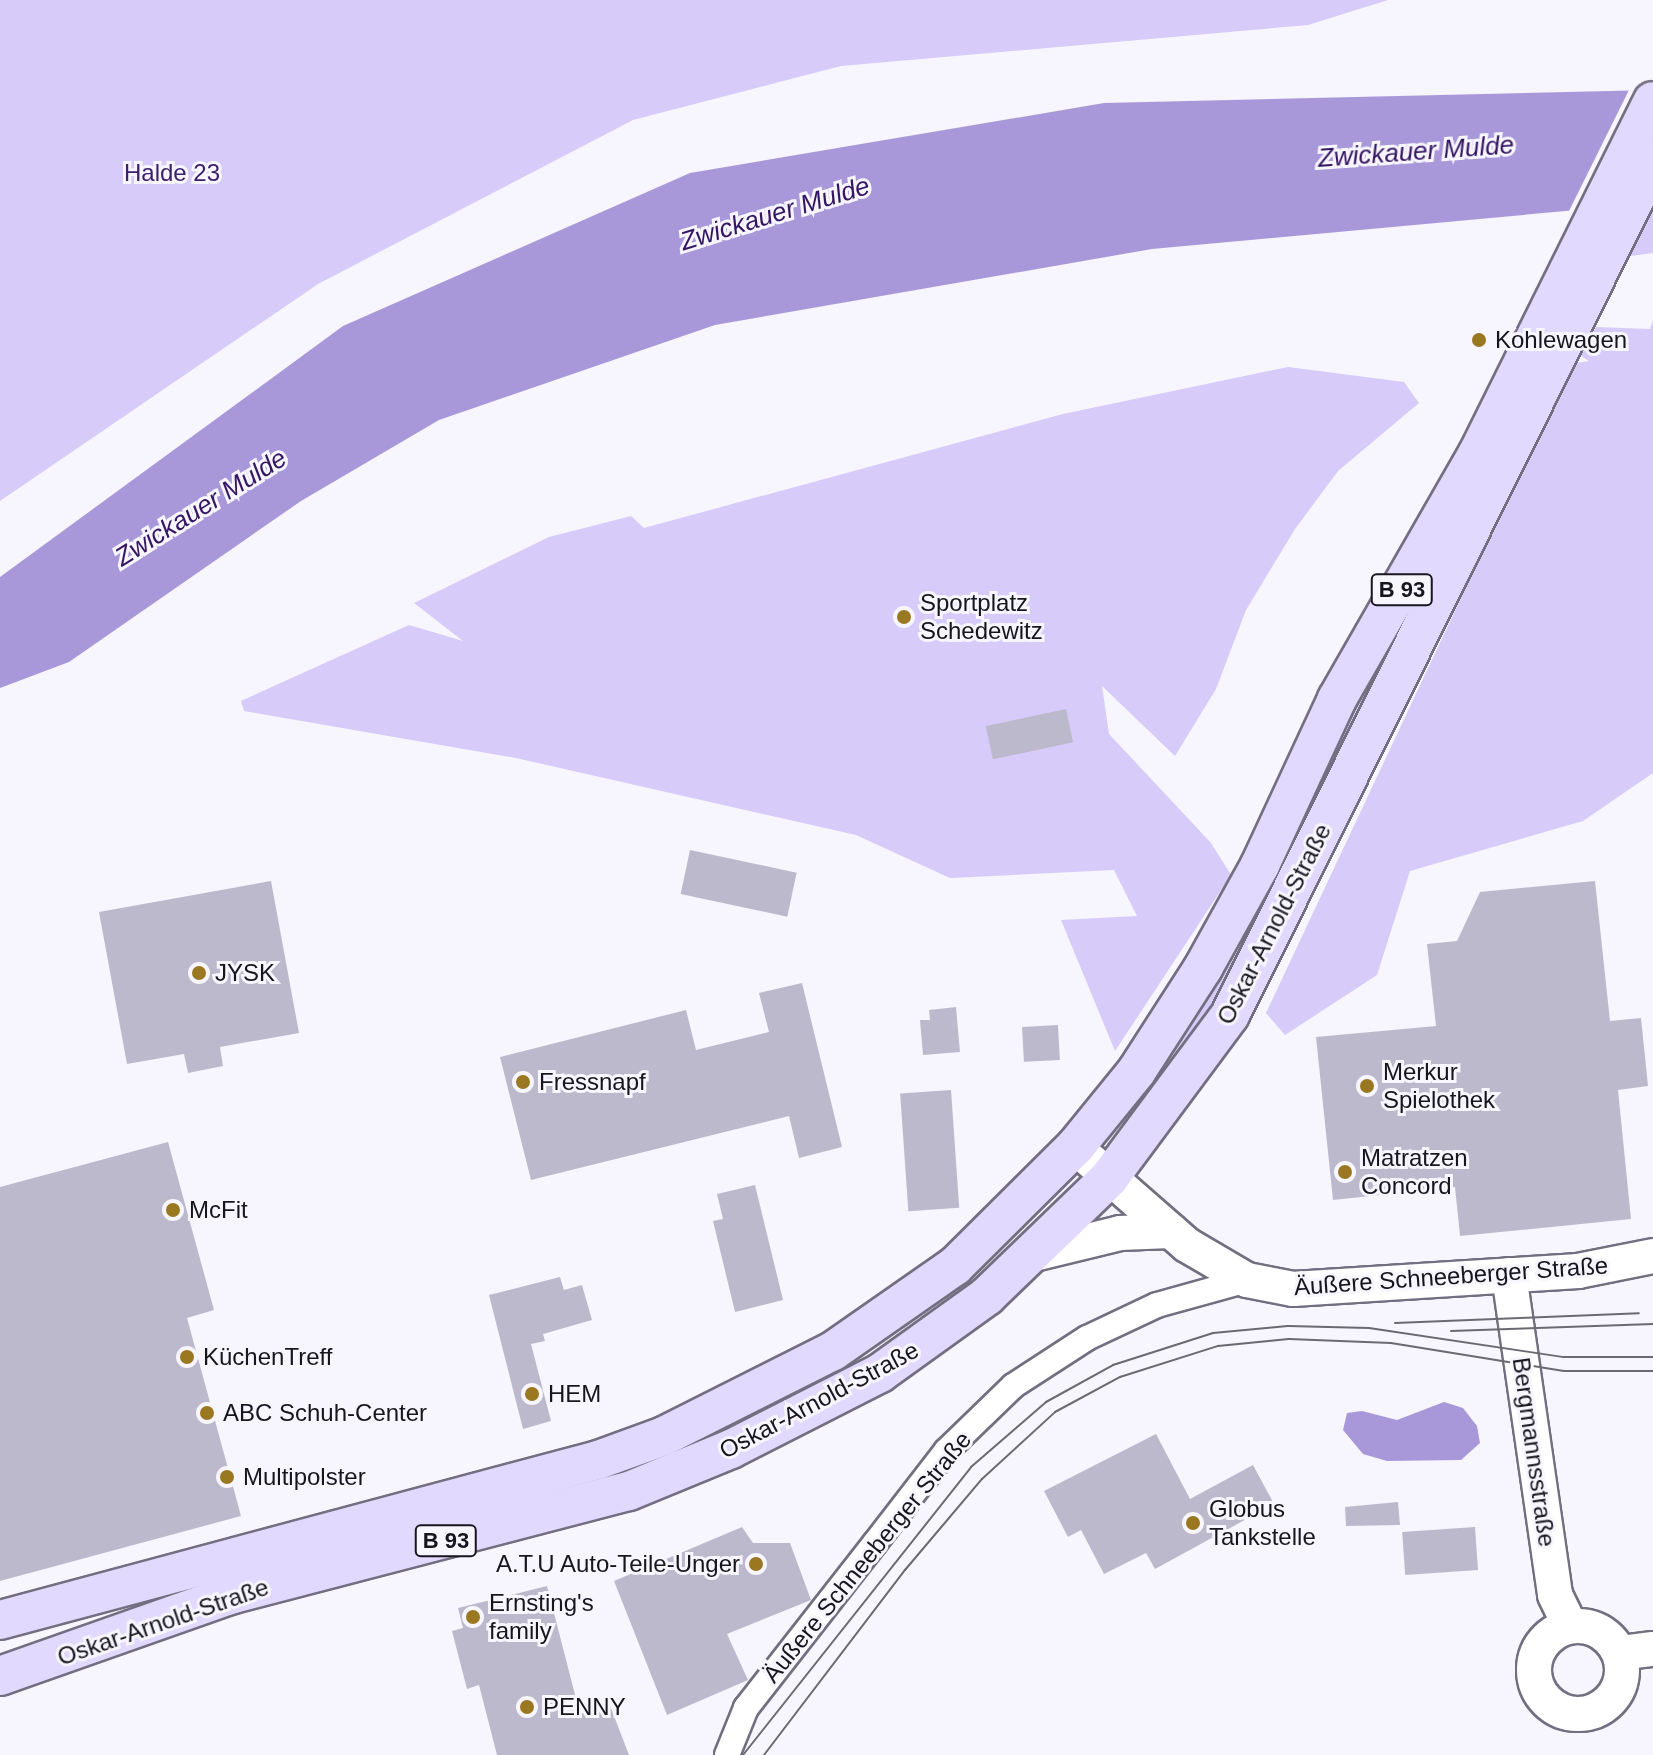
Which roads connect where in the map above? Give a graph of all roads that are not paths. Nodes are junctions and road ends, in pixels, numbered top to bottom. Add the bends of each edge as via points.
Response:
1 (1653, 101) edge
2 (1653, 162) edge
3 (1561, 317) junction
4 (1075, 1147) junction
5 (1109, 1178) junction
6 (1171, 1231) junction
7 (1034, 1254) junction
8 (1653, 1256) edge
9 (1509, 1275) junction
10 (1247, 1280) junction
11 (0, 1620) edge
12 (1570, 1626) junction
13 (1636, 1651) edge
14 (0, 1676) edge
15 (727, 1755) edge

1 - 3 main road, B 93
2 - 3 main road, B 93
3 - 4 main road, Oskar-Arnold-Straße / B 93 via 1337,699 1260,865 1203,968 1136,1072
3 - 5 main road, Oskar-Arnold-Straße / B 93 via 1238,1001 1165,1109
4 - 5 main road, Äußere Schneeberger Straße
4 - 11 main road, Oskar-Arnold-Straße / B 93 via 1006,1218 914,1299 833,1351 713,1415 598,1460
5 - 6 main road, Äußere Schneeberger Straße
5 - 7 main road, Oskar-Arnold-Straße / B 93
6 - 7 main road via 1120,1233
6 - 10 main road, Äußere Schneeberger Straße
7 - 14 main road, Oskar-Arnold-Straße / B 93 via 937,1336 880,1373 731,1449 629,1491 233,1594
8 - 9 main road, Äußere Schneeberger Straße via 1578,1271
9 - 10 main road, Äußere Schneeberger Straße via 1293,1289
9 - 12 main road, Bergmannsstraße via 1555,1595
10 - 15 street, Äußere Schneeberger Straße via 1157,1305 1087,1338 1013,1386 946,1451 746,1708
12 - 13 main road via 1590,1626
12 - 13 main road via 1552,1633 1534,1665 1543,1697 1555,1708 1580,1713 1607,1704

